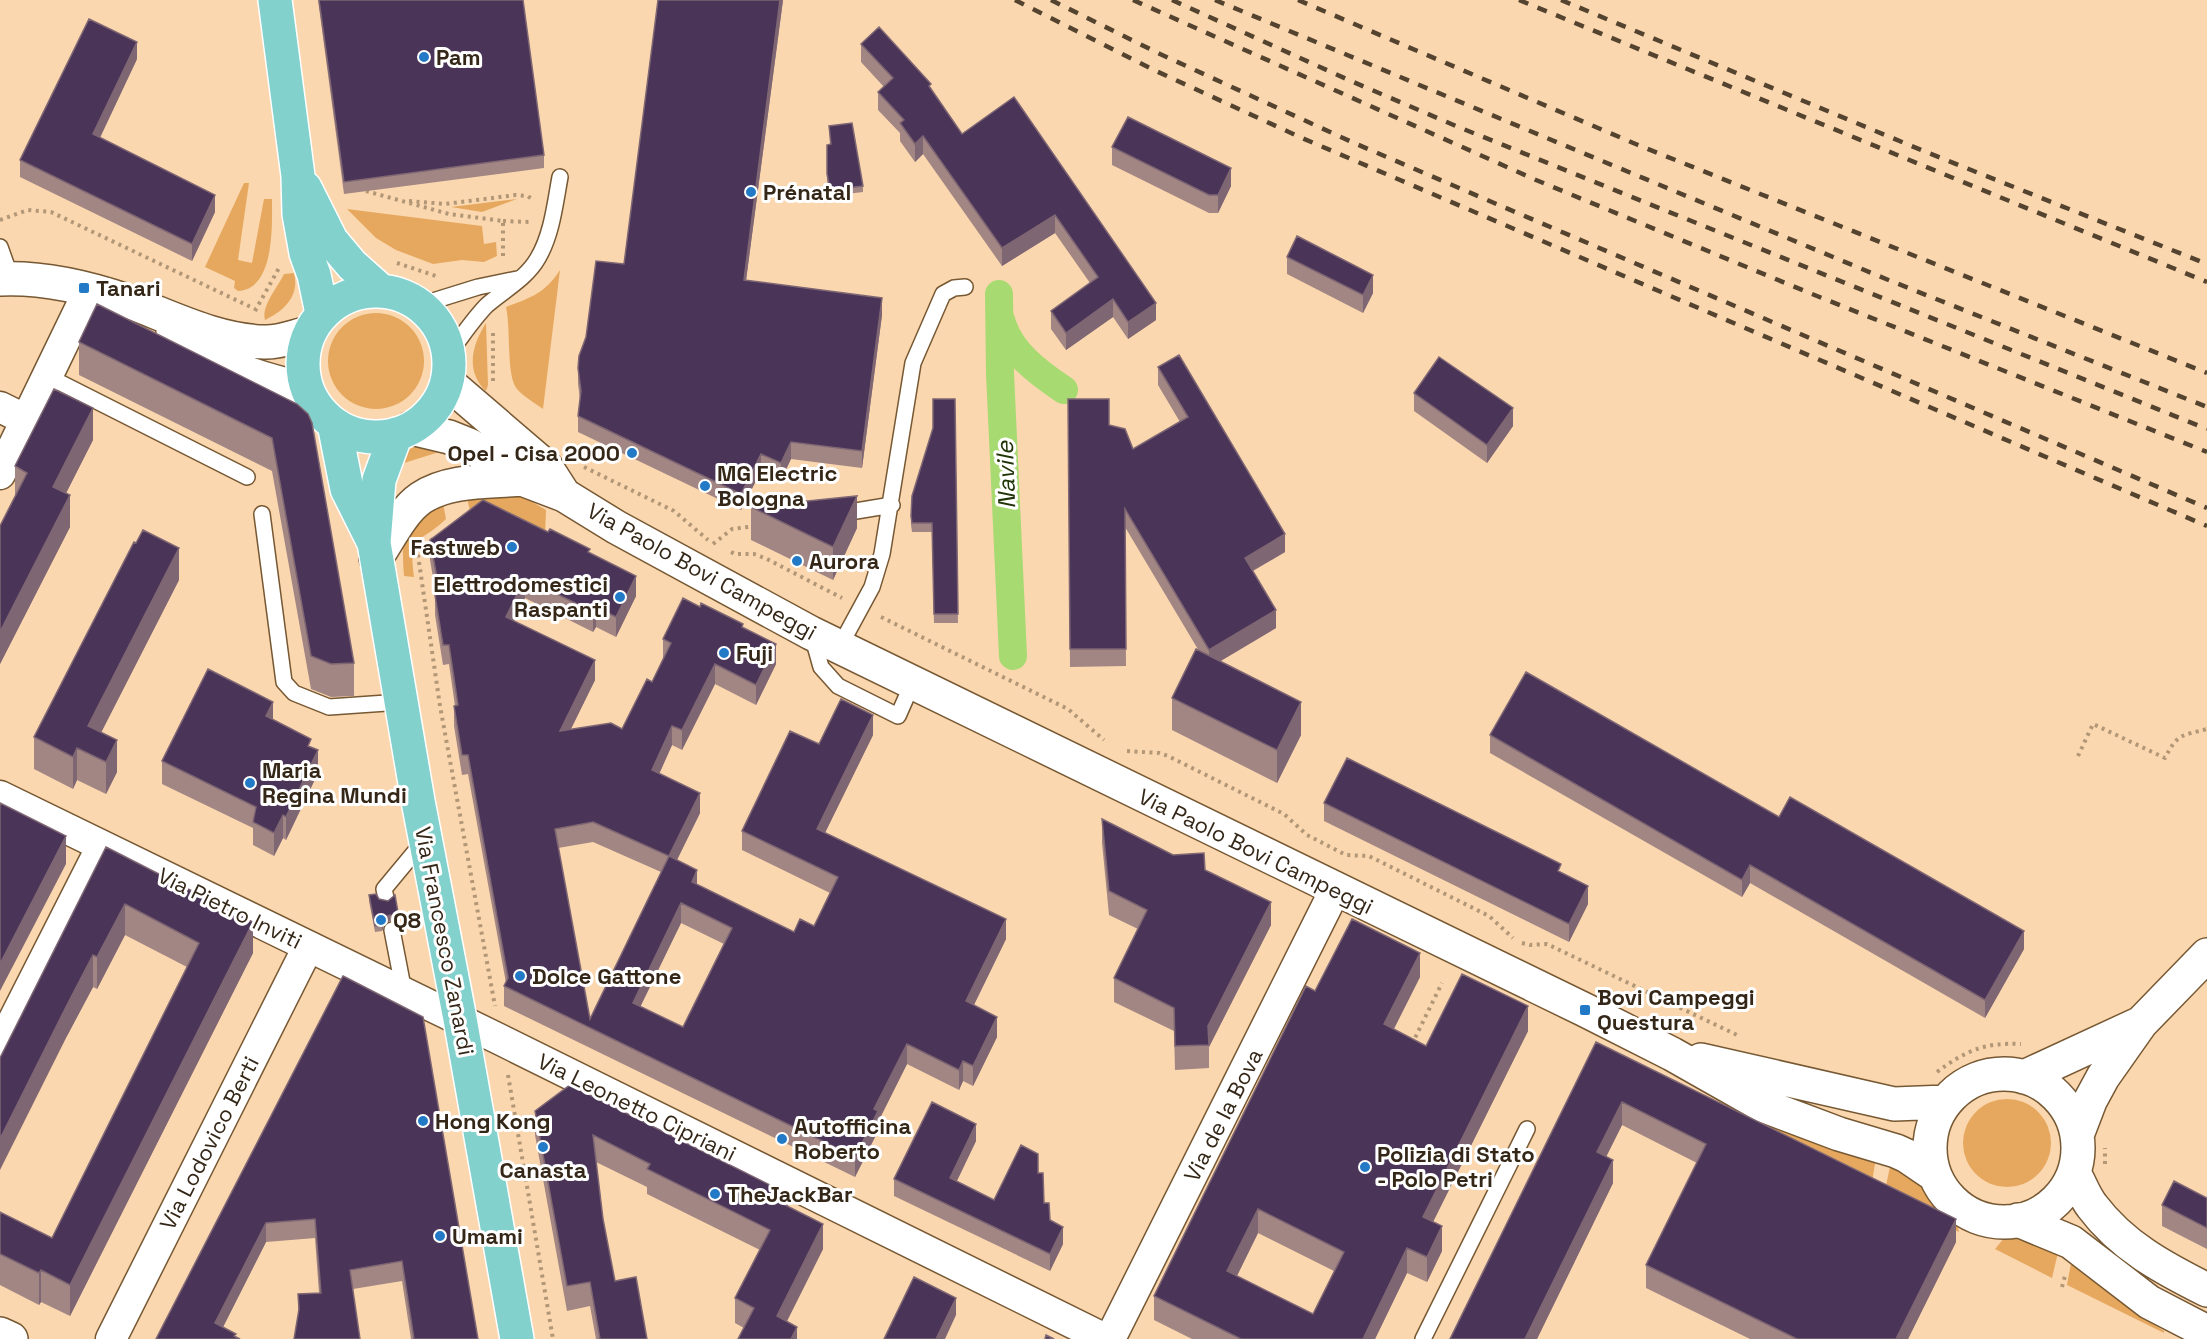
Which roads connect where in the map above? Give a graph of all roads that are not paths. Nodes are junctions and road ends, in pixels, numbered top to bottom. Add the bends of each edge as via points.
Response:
1 (274, 0) edge
2 (298, 176) junction
3 (560, 177) dead end
4 (0, 247) edge
5 (385, 275) junction
6 (522, 277) junction
7 (5, 279) edge
8 (965, 287) dead end
9 (89, 290) junction
10 (420, 305) junction
11 (146, 309) junction
12 (316, 323) junction
13 (448, 368) junction
14 (47, 376) junction
15 (307, 390) junction
16 (0, 407) edge
17 (26, 420) junction
18 (334, 424) junction
19 (404, 431) junction
20 (0, 474) edge
21 (247, 477) dead end
22 (522, 479) junction
23 (564, 495) junction
24 (892, 505) junction
25 (262, 514) dead end
26 (821, 516) edge
27 (375, 550) junction
28 (826, 639) junction
29 (400, 702) junction
30 (0, 796) edge
31 (425, 840) junction
32 (102, 846) junction
33 (1335, 890) junction
34 (386, 898) edge
35 (392, 930) dead end
36 (308, 947) junction
37 (2206, 957) edge
38 (404, 993) junction
39 (460, 1019) junction
40 (2141, 1023) junction
41 (0, 1047) edge
42 (1672, 1054) junction
43 (2027, 1061) junction
44 (1940, 1088) junction
45 (1527, 1129) dead end
46 (2091, 1137) junction
47 (2090, 1172) junction
48 (1935, 1175) junction
49 (2018, 1220) junction
50 (2207, 1290) edge
51 (2207, 1332) edge
52 (0, 1334) edge
53 (10, 1339) edge
54 (111, 1339) edge
55 (516, 1339) edge
56 (1105, 1339) edge
57 (1110, 1339) edge
58 (1423, 1339) edge

1 - 2 main road
2 - 5 main road via 331,240 352,265
2 - 12 main road via 298,214 314,275
3 - 6 lane via 546,242 538,260
4 - 7 lane
5 - 10 main road via 402,295
5 - 12 main road via 364,291 334,303
6 - 10 lane
6 - 13 lane via 486,306
7 - 9 street
8 - 24 lane, Via Paolo Bovi Campeggi via 943,294 922,338 914,363
9 - 11 street
9 - 14 street
10 - 13 main road via 440,326
11 - 12 street via 205,331 267,343
11 - 15 street via 191,346 221,364
12 - 15 main road via 305,344 302,367
13 - 19 main road via 442,396 434,409
13 - 23 street, Via Paolo Bovi Campeggi via 546,467
14 - 17 street
14 - 21 lane
15 - 18 main road via 318,409
16 - 17 street
17 - 20 street
18 - 19 main road via 364,436
18 - 27 main road, Via Francesco Zanardi via 347,489
19 - 22 street, Via Paolo Bovi Campeggi via 449,437
19 - 27 main road, Via Francesco Zanardi via 379,480
22 - 23 street, Via Paolo Bovi Campeggi
22 - 27 street, Via Paolo Bovi Campeggi via 450,485 421,498
23 - 28 street, Via Paolo Bovi Campeggi via 625,532
24 - 26 lane
24 - 28 lane, Via Paolo Bovi Campeggi via 872,587
25 - 29 lane via 284,682 294,693 329,707
27 - 29 main road, Via Francesco Zanardi
28 - 33 street, Via Paolo Bovi Campeggi
29 - 31 main road, Via Francesco Zanardi
30 - 32 street, Via Pietro Inviti
31 - 34 lane via 384,889
31 - 39 main road, Via Francesco Zanardi
32 - 36 street, Via Pietro Inviti
32 - 41 street
33 - 42 street, Via Paolo Bovi Campeggi
33 - 57 street, Via de la Bova
35 - 38 lane
36 - 38 street, Via Pietro Inviti
36 - 54 street, Via Lodovico Berti
37 - 40 street
38 - 39 street, Via Pietro Inviti
39 - 55 main road, Via Francesco Zanardi
39 - 56 street, Via Leonetto Cipriani
40 - 43 street
40 - 46 street via 2090,1101
42 - 44 street, Via Paolo Bovi Campeggi via 1884,1102 1914,1105
42 - 48 street, Via Paolo Bovi Campeggi via 1762,1105 1896,1151
43 - 44 street via 2003,1074 1982,1077 1962,1087
43 - 46 street via 2043,1085
44 - 48 street via 1931,1137
45 - 58 lane
46 - 47 street via 2078,1154
47 - 49 street via 2037,1215
47 - 50 street via 2090,1204 2115,1233 2144,1256
48 - 49 street via 1945,1192 1977,1217
49 - 51 street via 2071,1242 2149,1302
52 - 53 street

